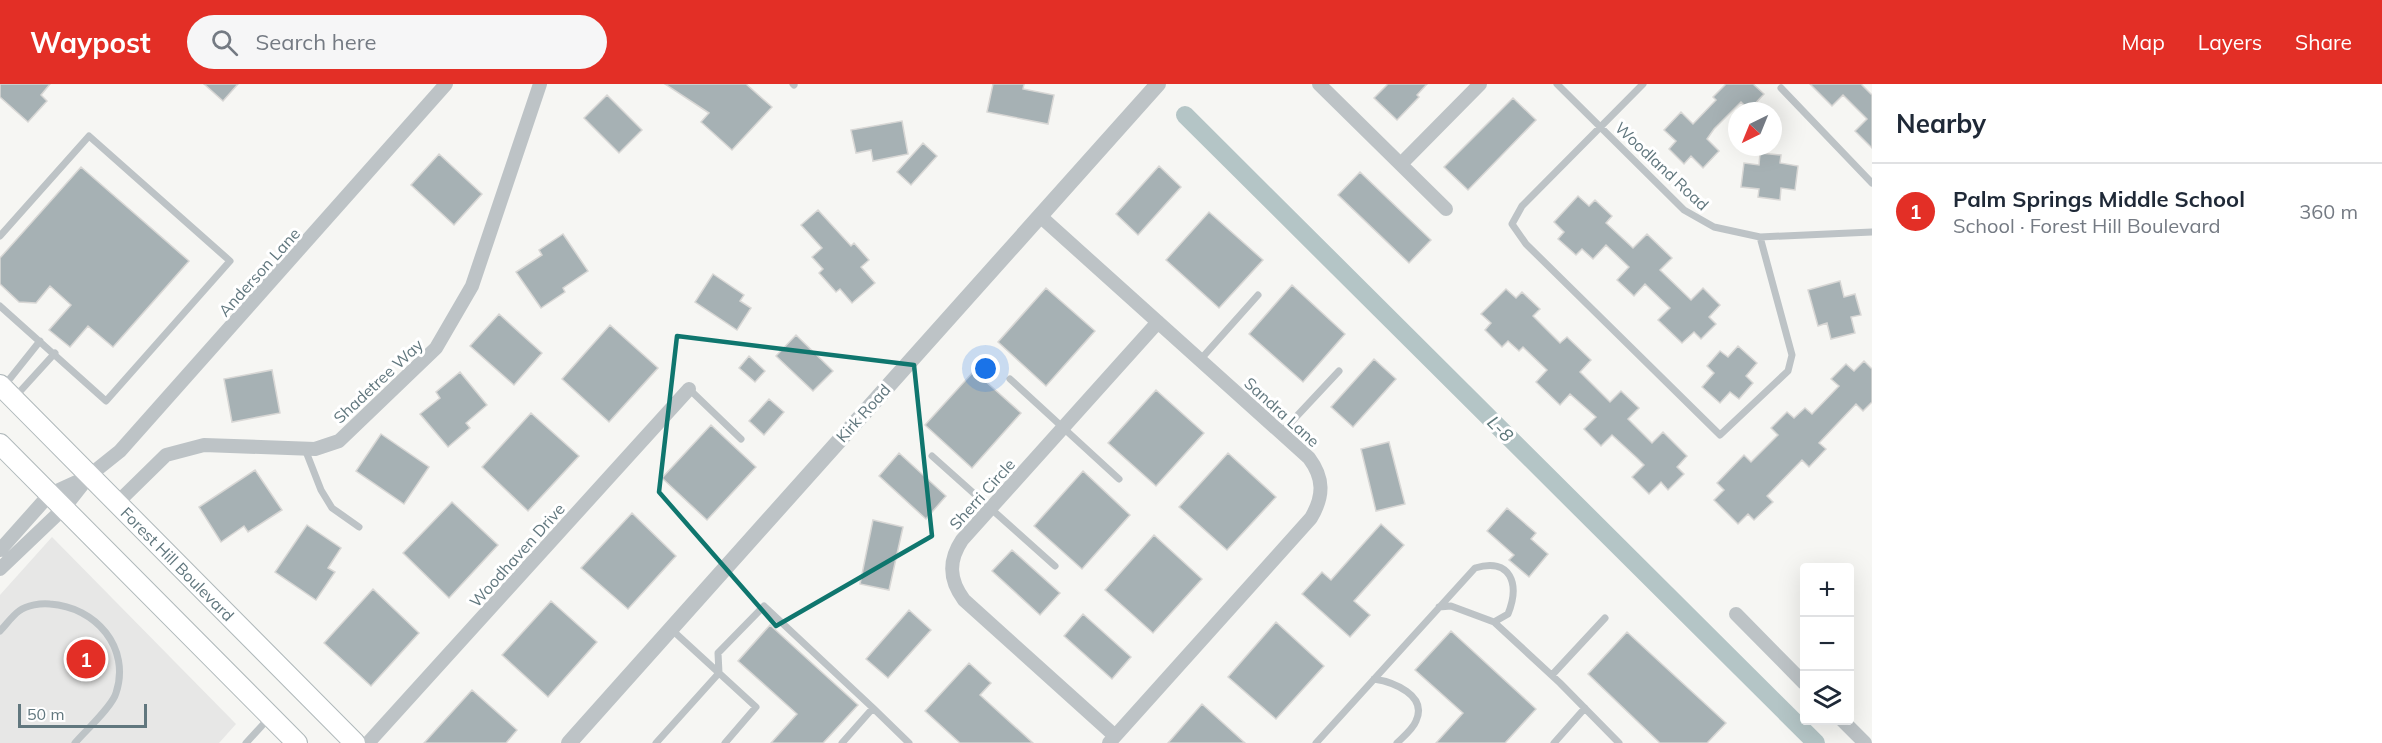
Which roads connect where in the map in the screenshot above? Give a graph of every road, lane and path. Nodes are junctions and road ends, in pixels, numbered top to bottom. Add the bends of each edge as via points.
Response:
1 (446, 84) edge
2 (540, 84) edge
3 (1158, 84) edge
4 (1319, 84) edge
5 (1480, 84) edge
6 (1557, 84) edge
7 (1643, 84) edge
8 (1781, 88) dead end
9 (1600, 126) junction
10 (1402, 163) junction
11 (1872, 183) edge
12 (1446, 209) dead end
13 (1040, 216) junction
14 (1872, 232) edge
15 (0, 237) edge
16 (1760, 237) junction
17 (1258, 295) dead end
18 (0, 306) edge
19 (1158, 322) junction
20 (40, 341) junction
21 (55, 354) junction
22 (1200, 360) junction
23 (1339, 371) dead end
24 (1010, 379) dead end
25 (689, 389) joint
26 (5, 390) edge
27 (1063, 428) junction
28 (1281, 433) junction
29 (741, 439) dead end
30 (0, 444) edge
31 (305, 449) junction
32 (932, 456) dead end
33 (90, 475) junction
34 (1119, 479) dead end
35 (57, 501) junction
36 (116, 504) junction
37 (991, 508) junction
38 (359, 527) dead end
39 (0, 550) edge
40 (1055, 566) dead end
41 (0, 569) edge
42 (1439, 607) junction
43 (1736, 614) dead end
44 (1605, 618) dead end
45 (1494, 622) junction
46 (671, 628) junction
47 (0, 632) edge
48 (719, 674) junction
49 (1552, 675) junction
50 (1374, 679) junction
51 (1800, 679) edge
52 (873, 708) junction
53 (1585, 708) junction
54 (271, 717) junction
55 (1847, 725) edge
56 (1112, 739) edge
57 (75, 743) edge
58 (246, 743) edge
59 (297, 743) edge
60 (355, 743) edge
61 (368, 743) edge
62 (569, 743) edge
63 (656, 743) edge
64 (725, 743) edge
65 (842, 743) edge
66 (909, 743) edge
67 (1316, 743) edge
68 (1397, 743) edge
69 (1554, 743) edge
70 (1619, 743) edge
71 (1865, 743) edge

1 - 33 street, Anderson Lane via 120,451
2 - 31 street, Shadetree Way via 472,286 436,348 339,441
3 - 13 street, Kirk Road
4 - 10 street
5 - 10 street
6 - 9 lane, Woodland Road
7 - 9 lane
8 - 11 lane
9 - 16 lane, Woodland Road via 1684,210 1714,227
9 - 16 lane via 1522,206 1512,224 1567,286 1720,435 1788,371 1792,355
10 - 12 street
13 - 19 street, Sandra Lane
13 - 46 street, Kirk Road
14 - 16 lane, Woodland Road
15 - 21 lane via 88,136 230,261 106,401
17 - 22 lane
18 - 20 lane
19 - 22 street, Sandra Lane
19 - 27 street, Sherri Circle
20 - 21 lane
20 - 26 lane
21 - 26 lane
22 - 28 street, Sandra Lane
23 - 28 lane
24 - 27 lane
25 - 29 lane
25 - 61 street, Woodhaven Drive
26 - 33 main road, Forest Hill Boulevard
27 - 34 lane
27 - 37 street, Sherri Circle
28 - 56 street, Sandra Lane via 1317,469 1321,481 1318,507
30 - 35 main road
31 - 36 street, Shadetree Way via 204,445 166,455
31 - 38 lane via 332,508
32 - 37 lane
33 - 35 street
33 - 35 street
33 - 36 main road, Forest Hill Boulevard
35 - 39 street
35 - 41 street
35 - 54 main road
36 - 60 main road, Forest Hill Boulevard
37 - 40 lane
37 - 56 street, Sherri Circle via 955,551 952,577 956,589
42 - 45 lane via 1451,606
42 - 45 lane via 1475,568 1489,564 1500,567 1515,587 1508,614
42 - 50 lane
43 - 51 street
44 - 49 lane
45 - 49 lane
46 - 48 lane
46 - 62 street, Kirk Road
47 - 57 lane via 20,610 41,603 74,608 104,628 116,649 121,672 115,696
48 - 52 lane via 718,653 764,606
48 - 63 lane
48 - 64 lane via 756,707
49 - 53 lane
50 - 67 lane
50 - 68 lane via 1393,682 1414,699 1416,722
52 - 65 lane
52 - 66 lane
53 - 69 lane
53 - 70 lane
54 - 58 lane
54 - 59 main road
55 - 71 street

